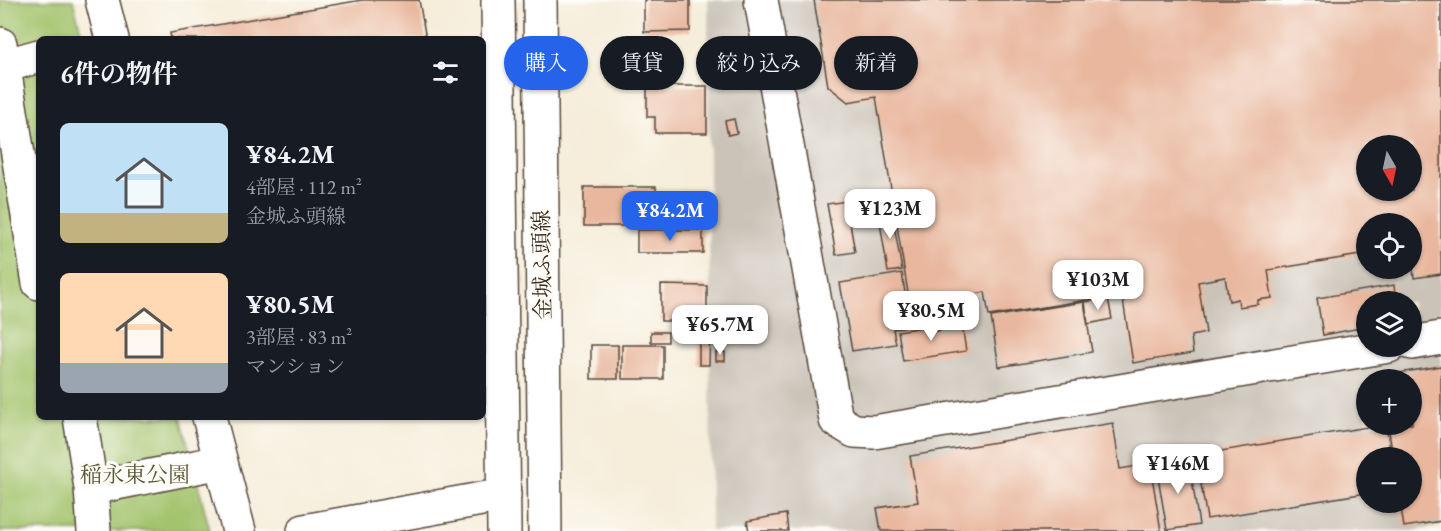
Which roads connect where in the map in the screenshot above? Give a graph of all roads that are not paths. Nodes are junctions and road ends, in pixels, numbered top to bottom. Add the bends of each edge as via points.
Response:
1 (102, 0) edge
2 (498, 0) edge
3 (540, 0) edge
4 (761, 0) edge
5 (108, 36) edge
6 (36, 56) edge
7 (2, 59) edge
8 (36, 265) edge
9 (1441, 338) edge
10 (1422, 341) edge
11 (1356, 352) edge
12 (80, 420) edge
13 (210, 420) edge
14 (221, 462) junction
15 (91, 488) junction
16 (504, 495) junction
17 (94, 531) edge
18 (239, 531) edge
19 (304, 531) edge
20 (504, 531) edge
21 (545, 531) edge

1 - 5 main road
2 - 16 main road, 金城ふ頭線
3 - 21 main road, 金城ふ頭線
4 - 11 main road via 837,420 854,431 874,432
6 - 7 main road
7 - 8 main road
9 - 10 main road
12 - 15 main road
13 - 14 main road
14 - 15 main road
14 - 18 main road
15 - 17 main road
16 - 19 main road
16 - 20 main road, 金城ふ頭線

